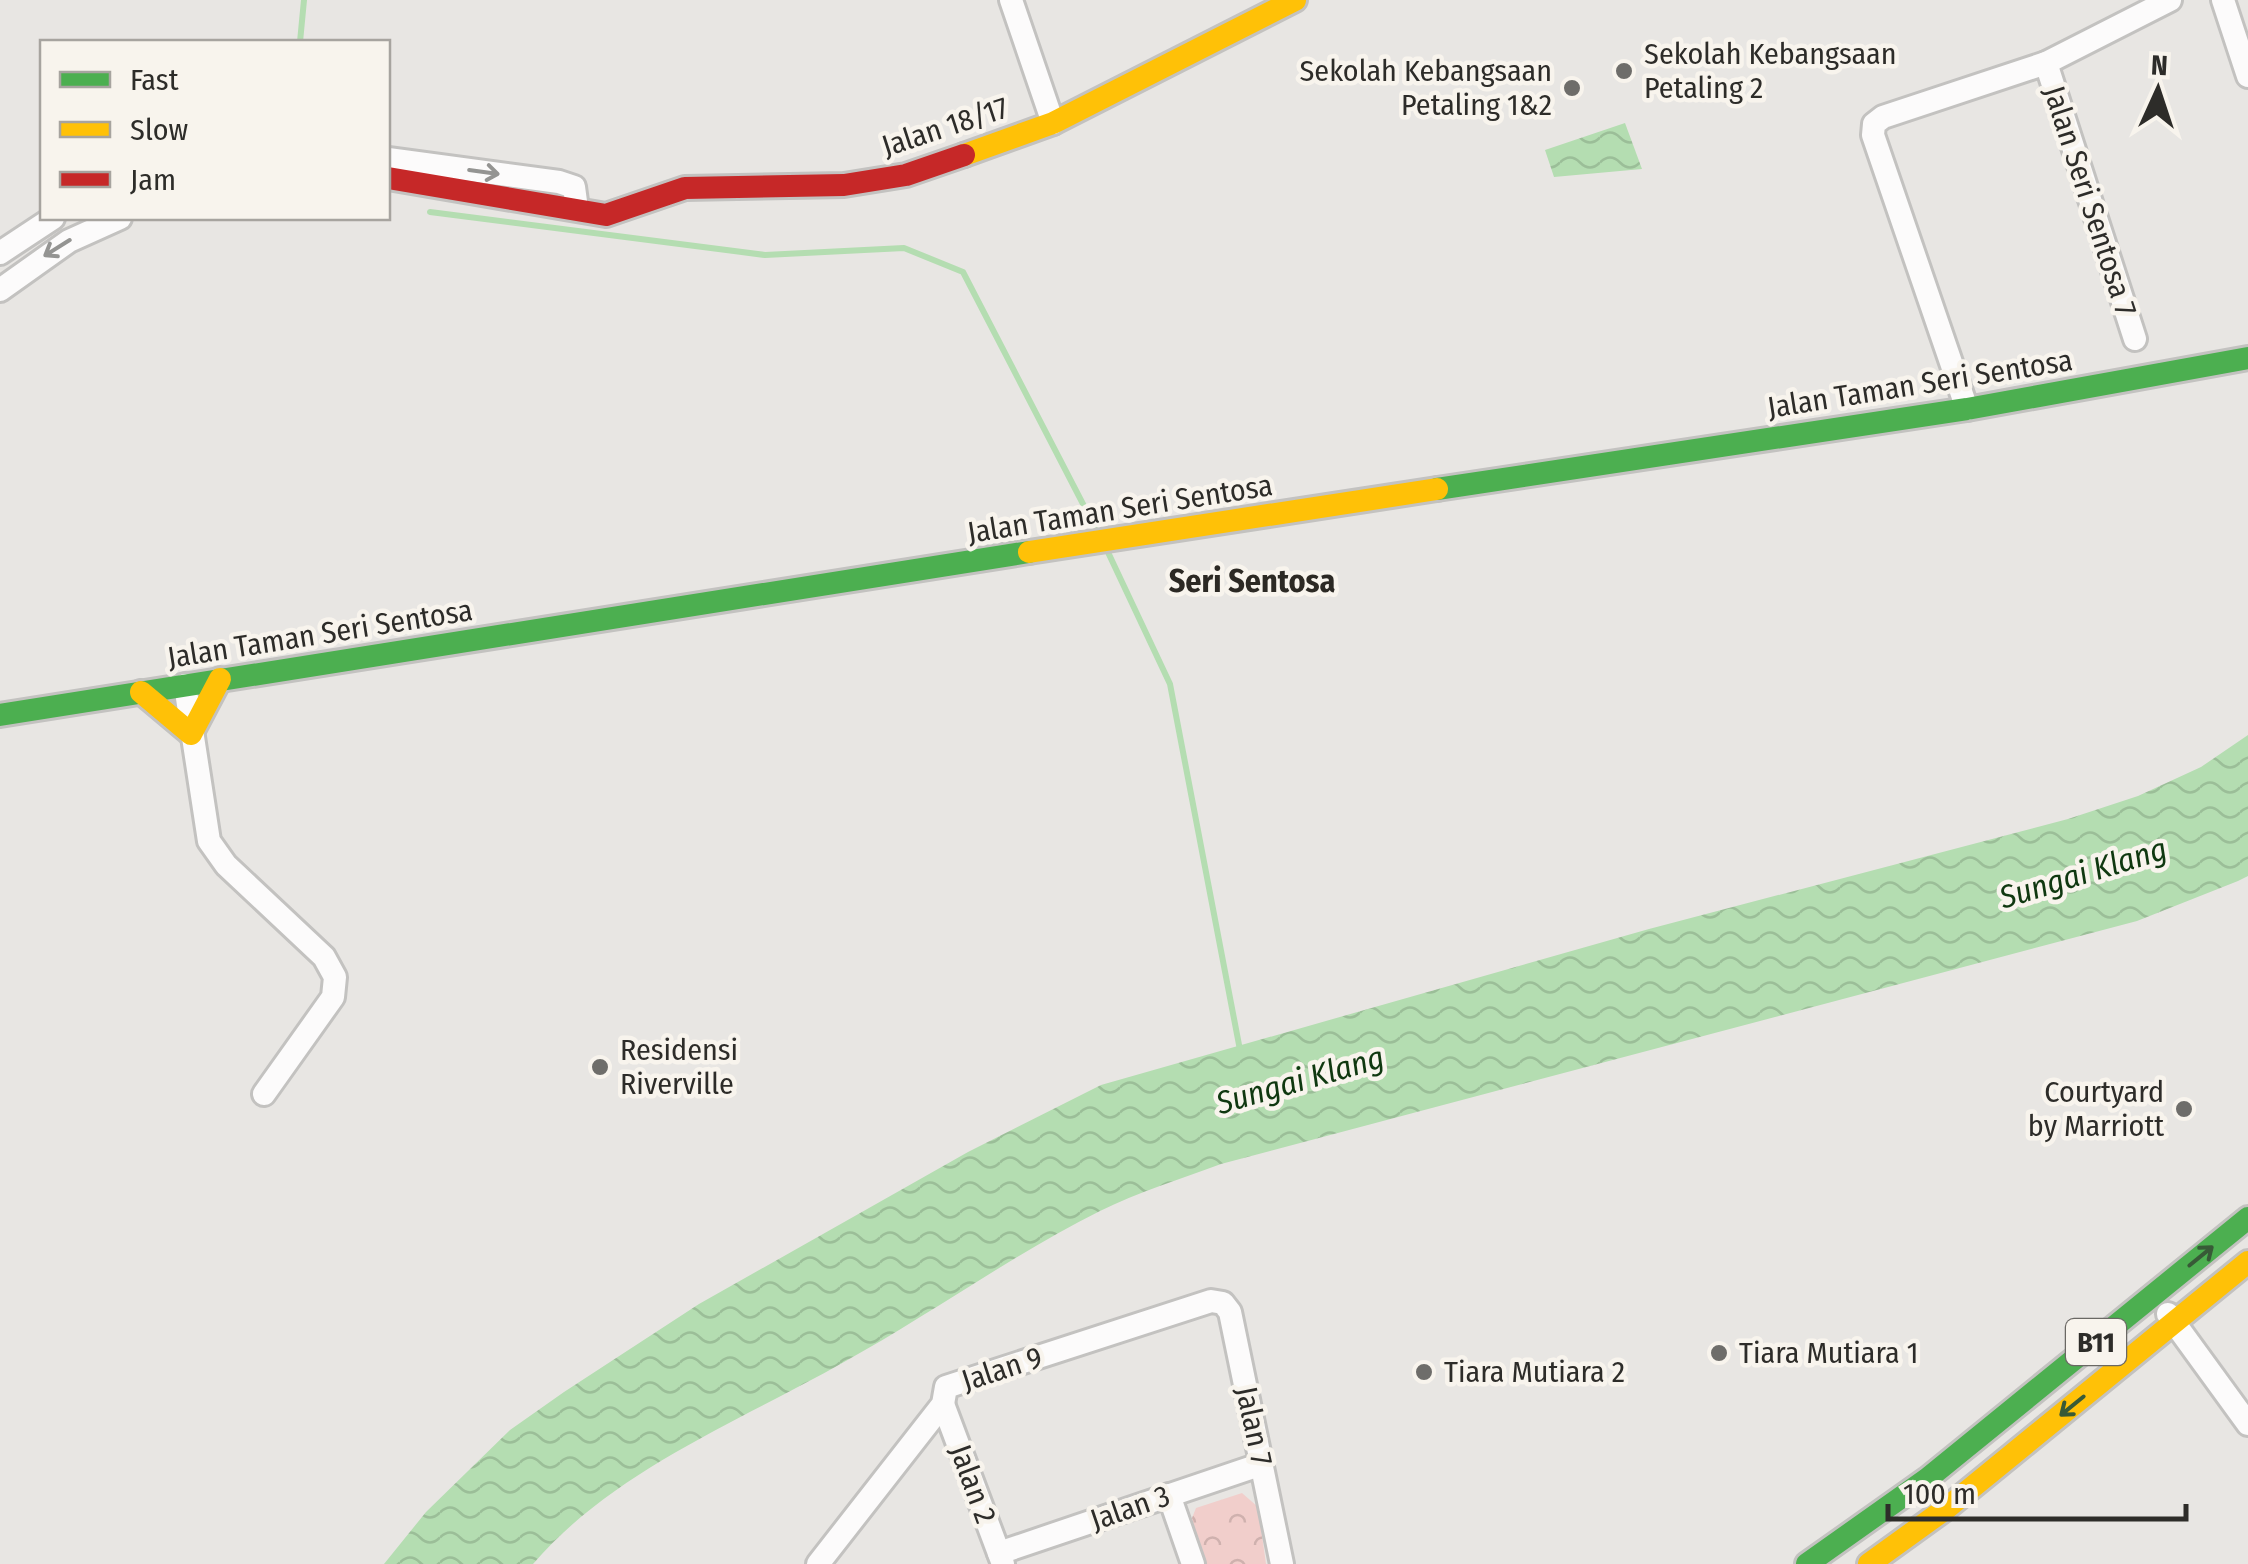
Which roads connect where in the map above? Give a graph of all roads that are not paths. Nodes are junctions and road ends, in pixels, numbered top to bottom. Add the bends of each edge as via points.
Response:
1 (1011, 0) edge
2 (1295, 0) edge
3 (2170, 0) edge
4 (2222, 0) edge
5 (2046, 63) junction
6 (2248, 76) edge
7 (1054, 122) junction
8 (390, 158) edge
9 (390, 178) edge
10 (583, 210) junction
11 (50, 220) edge
12 (115, 220) edge
13 (0, 254) edge
14 (0, 290) edge
15 (2135, 339) dead end
16 (2248, 358) edge
17 (1966, 409) junction
18 (220, 679) junction
19 (184, 685) junction
20 (141, 692) junction
21 (0, 715) edge
22 (190, 734) junction
23 (264, 1094) dead end
24 (2248, 1218) edge
25 (2248, 1262) edge
26 (2154, 1294) junction
27 (1211, 1301) joint
28 (2174, 1322) junction
29 (943, 1404) junction
30 (2248, 1424) edge
31 (1262, 1464) junction
32 (1170, 1495) junction
33 (1001, 1559) edge
34 (818, 1564) edge
35 (1194, 1564) edge
36 (1282, 1564) edge
37 (1807, 1564) edge
38 (1870, 1564) edge

1 - 7 street
2 - 7 main road, Jalan 18/17
3 - 5 street
4 - 6 street
5 - 15 street, Jalan Seri Sentosa 7
5 - 17 street via 1874,124
7 - 10 main road, Jalan 18/17 via 906,175 844,185 685,188 617,213
8 -> 10 street via 559,182 574,187
9 - 10 main road, Jalan 18/17
11 - 13 street
12 -> 14 street via 68,240
16 - 17 main road, Jalan Taman Seri Sentosa
17 - 18 main road, Jalan Taman Seri Sentosa
18 - 19 main road, Jalan Taman Seri Sentosa
18 - 22 main road
19 - 20 main road, Jalan Taman Seri Sentosa
19 - 22 street
20 - 21 main road, Jalan Taman Seri Sentosa
20 - 22 main road
22 - 23 street via 210,841 226,865 324,957 335,977 333,997
26 -> 24 main road, B11
25 - 28 main road, B11
26 - 28 street
26 - 37 main road, B11 via 1927,1479
27 - 29 street, Jalan 9 via 946,1387
27 - 31 street, Jalan 7 via 1230,1312
28 - 30 street
28 -> 38 main road, B11
29 - 33 street, Jalan 2
29 - 34 street, Jalan 9
31 - 32 street, Jalan 3
31 - 36 street, Jalan 7
32 - 33 street, Jalan 3
32 - 35 street

